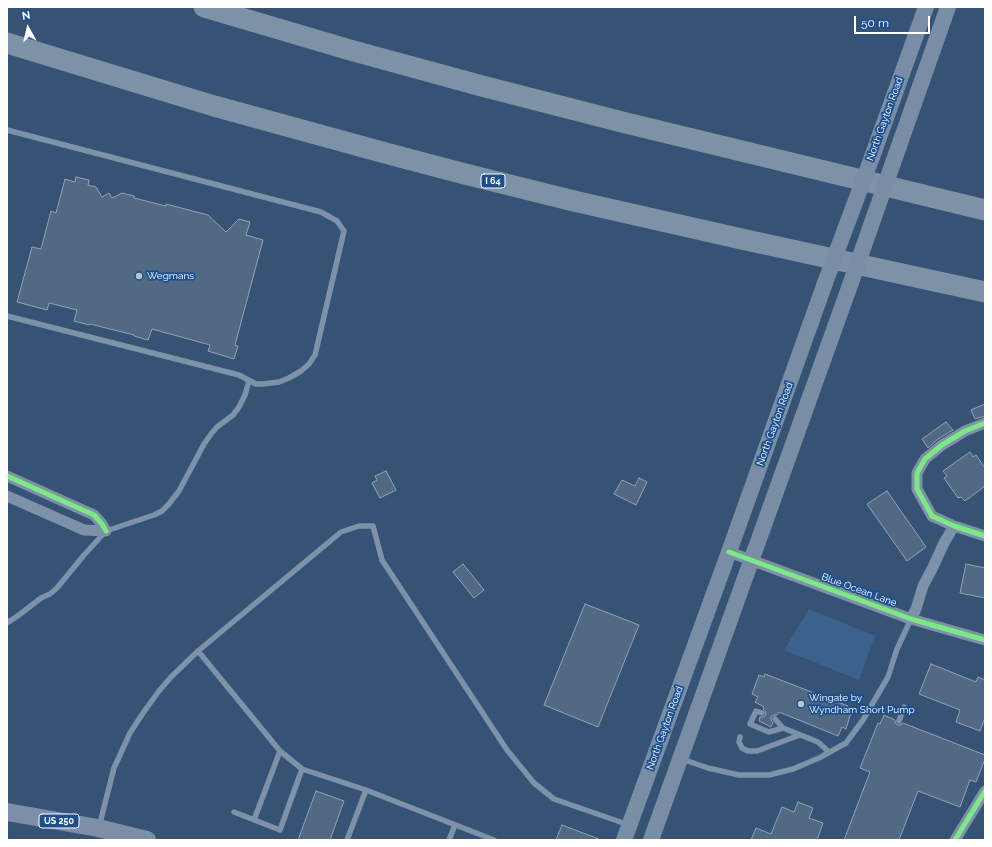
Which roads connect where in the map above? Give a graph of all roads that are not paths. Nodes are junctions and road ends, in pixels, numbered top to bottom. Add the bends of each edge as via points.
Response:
1 (204, 7) edge
2 (926, 7) edge
3 (948, 7) edge
4 (7, 43) edge
5 (7, 130) edge
6 (985, 210) edge
7 (985, 292) edge
8 (7, 316) edge
9 (249, 381) junction
10 (985, 423) edge
11 (7, 476) edge
12 (7, 496) edge
13 (954, 526) junction
14 (106, 531) junction
15 (985, 536) edge
16 (729, 552) junction
17 (752, 560) junction
18 (911, 619) junction
19 (7, 623) edge
20 (985, 640) edge
21 (198, 651) junction
22 (904, 707) dead end
23 (762, 713) dead end
24 (775, 719) dead end
25 (899, 721) dead end
26 (783, 728) junction
27 (800, 735) junction
28 (740, 737) dead end
29 (280, 751) junction
30 (829, 752) junction
31 (680, 758) junction
32 (302, 769) junction
33 (366, 790) junction
34 (985, 791) edge
35 (7, 812) edge
36 (234, 812) dead end
37 (254, 820) junction
38 (455, 824) junction
39 (629, 825) junction
40 (97, 834) edge
41 (146, 840) edge
42 (347, 840) edge
43 (449, 840) edge
44 (494, 840) edge
45 (624, 840) edge
46 (651, 840) edge
47 (955, 840) edge

1 - 6 highway via 489,88
2 - 16 main road, North Gayton Road, bridge
3 - 17 main road, bridge
4 - 7 highway, I 64 via 214,106 465,174 737,238
5 - 9 lane via 314,210 337,220 344,231 315,355 301,371 279,382 256,384
8 - 9 lane via 239,375
9 - 14 lane via 239,407 211,434 179,491 168,505 154,515
10 - 13 street via 942,445 925,459 917,473 917,489 932,516
11 - 14 street via 94,515
12 - 14 street via 84,530
13 - 15 street
13 - 18 street via 923,586
14 - 19 lane via 57,588
16 - 17 street, Blue Ocean Lane
16 - 39 main road, North Gayton Road
17 - 18 street, Blue Ocean Lane
17 - 31 main road
18 - 20 street, Blue Ocean Lane
18 - 30 lane via 897,648 888,677 863,720 846,743
21 - 29 lane
21 - 39 lane via 341,532 359,526 373,526 382,560 507,750 534,783 554,799
21 - 40 lane via 170,676 130,733 114,768
22 - 25 lane
23 - 26 lane via 756,711 750,724 769,732
24 - 26 lane
26 - 27 lane
27 - 28 lane via 757,751 742,748
27 - 30 lane via 818,742
29 - 32 lane
29 - 37 lane
30 - 31 lane via 793,769 768,776 739,775
31 - 46 main road
32 - 33 lane
32 - 37 lane via 280,830
33 - 38 lane
33 - 42 lane
34 - 47 street
35 - 40 main road, US 250
36 - 37 lane
38 - 43 lane
38 - 44 lane
39 - 45 main road, North Gayton Road
40 - 41 main road, US 250

